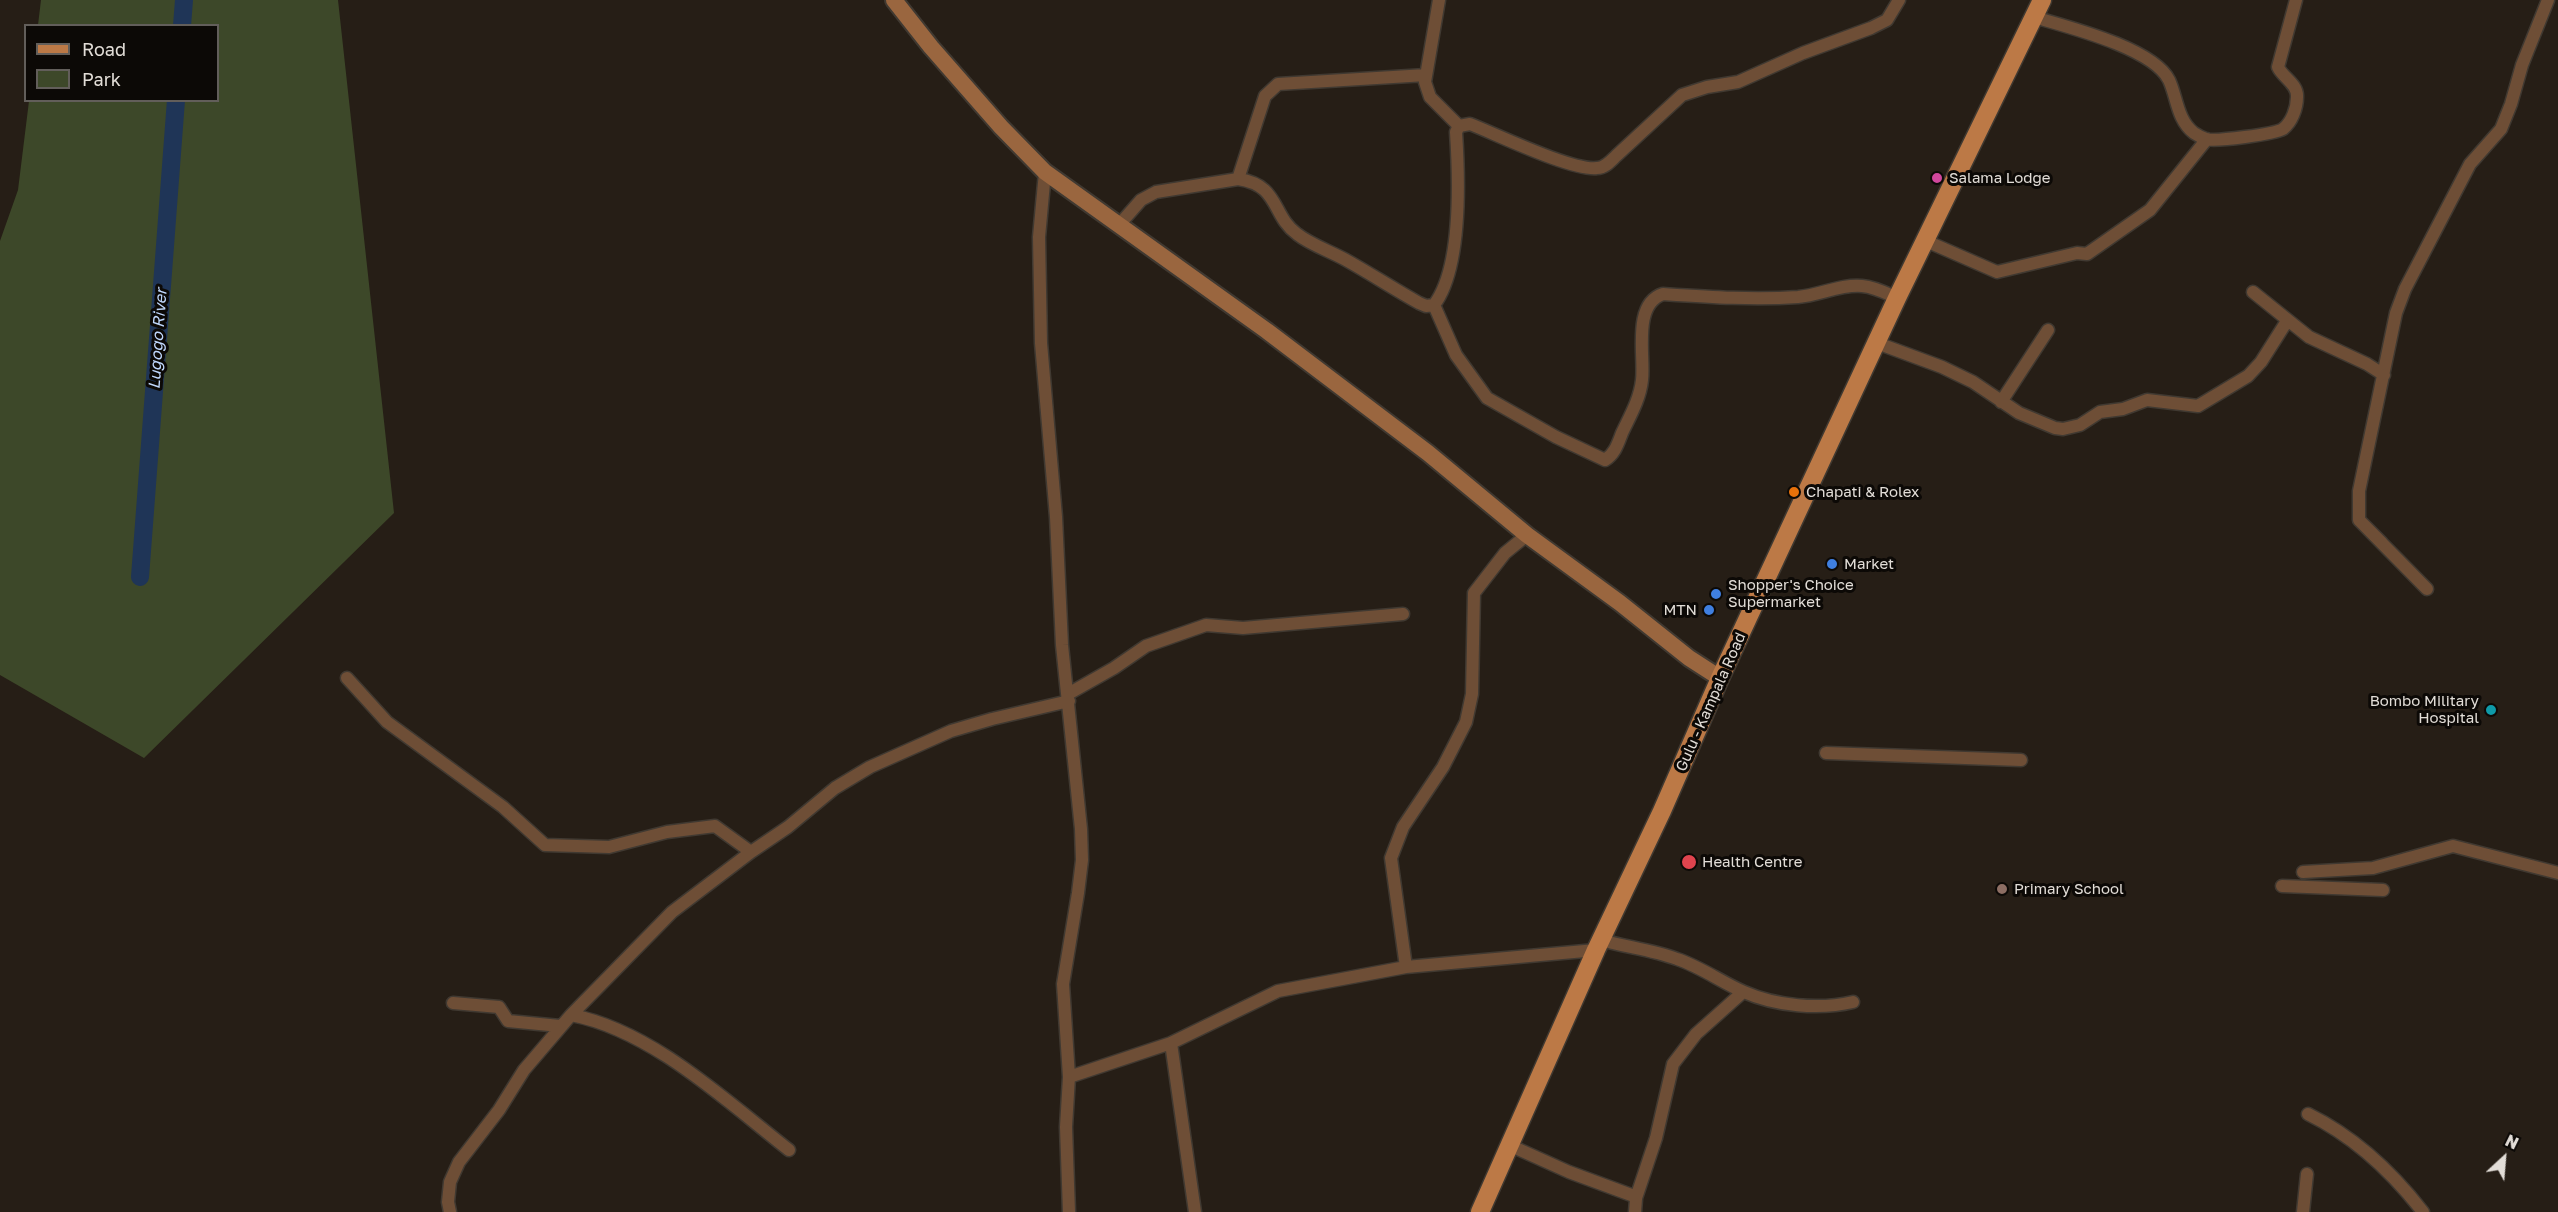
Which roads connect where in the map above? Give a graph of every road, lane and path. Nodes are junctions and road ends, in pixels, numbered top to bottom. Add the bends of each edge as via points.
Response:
1 (894, 0) edge
2 (1439, 0) edge
3 (1899, 0) edge
4 (2042, 0) edge
5 (2296, 0) edge
6 (2548, 0) edge
7 (2034, 17) junction
8 (1425, 75) junction
9 (1459, 126) junction
10 (2206, 139) junction
11 (1045, 172) junction
12 (1238, 179) junction
13 (1119, 225) junction
14 (1926, 241) junction
15 (2253, 292) dead end
16 (1897, 298) junction
17 (1434, 305) junction
18 (2287, 321) junction
19 (2048, 330) dead end
20 (1877, 342) junction
21 (2384, 375) junction
22 (2001, 402) junction
23 (2359, 520) junction
24 (1527, 535) junction
25 (2382, 543) dead end
26 (2427, 589) dead end
27 (1403, 614) dead end
28 (348, 678) dead end
29 (1720, 678) junction
30 (1068, 697) junction
31 (1826, 753) dead end
32 (2021, 760) dead end
33 (751, 852) junction
34 (2303, 872) dead end
35 (2558, 873) edge
36 (2282, 886) dead end
37 (2383, 890) dead end
38 (1598, 945) junction
39 (1406, 967) junction
40 (1743, 992) junction
41 (1853, 1002) dead end
42 (453, 1003) dead end
43 (571, 1015) junction
44 (560, 1026) junction
45 (1171, 1043) junction
46 (1069, 1077) junction
47 (2308, 1114) dead end
48 (1509, 1145) junction
49 (789, 1150) dead end
50 (2307, 1174) dead end
51 (1636, 1198) junction
52 (450, 1212) edge
53 (1069, 1212) edge
54 (1195, 1212) edge
55 (1480, 1212) edge
56 (1635, 1212) edge
57 (2303, 1212) edge
58 (2423, 1212) edge

1 - 11 street via 931,47
2 - 8 street
3 - 9 street via 1887,20 1871,28 1738,82 1682,95 1605,166 1597,168 1557,159 1470,124
4 - 7 main road, Gulu - Kampala Road
5 - 10 street via 2278,67 2296,90 2290,122 2282,130 2267,134
6 - 21 street via 2501,129 2470,164 2405,289 2389,337
7 - 10 street via 2108,40 2149,59 2169,80 2184,122 2193,133
7 - 14 main road, Gulu - Kampala Road
8 - 9 street via 1430,97
8 - 12 street via 1278,84 1265,96
9 - 17 street via 1457,216 1444,288
10 - 14 street via 2150,210 2087,254 1997,272
11 - 13 street
11 - 30 street via 1039,237 1041,343
12 - 13 street via 1156,192 1141,200
12 - 17 street via 1265,189 1299,236 1419,303
13 - 24 street via 1428,453
14 - 16 main road, Gulu - Kampala Road
15 - 18 street
16 - 17 street via 1862,286 1799,297 1658,296 1648,309 1643,326 1639,395 1615,450 1605,460 1487,398 1456,354
16 - 20 main road, Gulu - Kampala Road
18 - 21 street via 2309,337
18 - 22 street via 2262,362 2248,376 2198,406 2147,400 2100,412 2080,425 2055,429
19 - 22 street
20 - 22 street via 1942,367
20 - 29 main road, Gulu - Kampala Road
21 - 23 street via 2359,491
23 - 25 street
23 - 26 street
24 - 29 street
24 - 39 street via 1505,553 1474,593 1472,694 1466,722 1443,767 1403,827 1390,858
27 - 30 street via 1244,628 1206,625 1146,646
28 - 33 street via 387,722 503,807 545,845 609,847 666,832 715,826
29 - 38 main road, Gulu - Kampala Road
30 - 33 street via 951,731 870,767 835,788
30 - 46 street via 1082,829 1082,860 1063,984
31 - 32 street
33 - 43 street via 672,912
34 - 35 street via 2373,868 2452,846
36 - 37 street
38 - 39 street
38 - 40 street via 1679,959
38 - 48 main road, Gulu - Kampala Road
39 - 45 street via 1278,991
40 - 41 street via 1794,1004
40 - 51 street via 1696,1034 1673,1064 1656,1138
42 - 44 street via 499,1007 508,1021
43 - 44 street
43 - 49 street via 596,1019 645,1044 692,1074
44 - 52 street via 459,1162 450,1182
45 - 46 street
45 - 54 street
46 - 53 street
47 - 58 street via 2364,1151
48 - 51 street
48 - 55 main road, Gulu - Kampala Road
50 - 57 street
51 - 56 street

